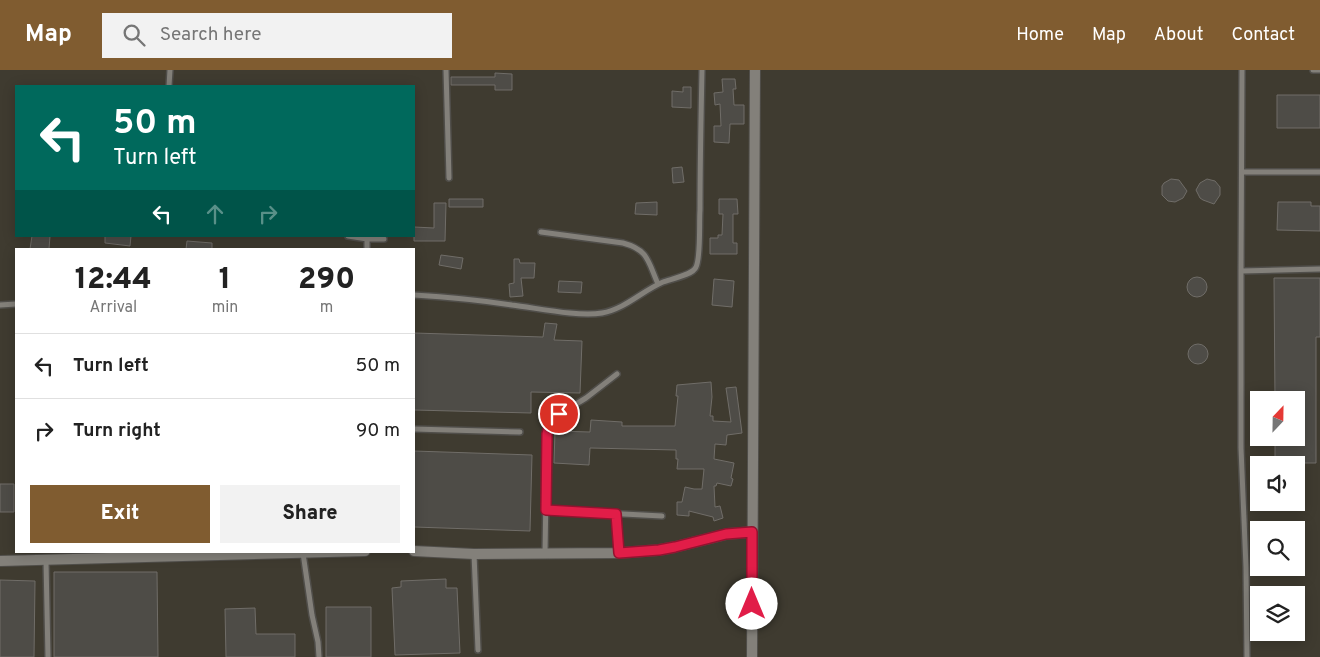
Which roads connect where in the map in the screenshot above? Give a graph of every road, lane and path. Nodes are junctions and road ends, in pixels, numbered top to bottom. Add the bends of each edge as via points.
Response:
1 (170, 70) edge
2 (446, 70) edge
3 (702, 70) edge
4 (755, 70) edge
5 (1242, 70) edge
6 (1313, 70) edge
7 (1320, 70) edge
8 (169, 85) edge
9 (1242, 172) junction
10 (1320, 172) edge
11 (449, 178) dead end
12 (541, 232) dead end
13 (354, 237) edge
14 (367, 239) junction
15 (384, 239) dead end
16 (367, 248) edge
17 (1320, 269) edge
18 (1241, 271) junction
19 (658, 284) junction
20 (415, 295) edge
21 (15, 304) edge
22 (0, 305) edge
23 (617, 374) dead end
24 (415, 428) edge
25 (520, 432) dead end
26 (546, 510) junction
27 (616, 514) junction
28 (662, 516) dead end
29 (752, 532) junction
30 (415, 551) edge
31 (303, 553) joint
32 (545, 553) junction
33 (619, 553) junction
34 (474, 554) junction
35 (0, 561) edge
36 (46, 561) junction
37 (478, 650) dead end
38 (48, 657) edge
39 (319, 657) edge
40 (752, 657) edge
41 (1247, 657) edge

1 - 8 lane
2 - 11 lane
3 - 19 lane via 697,266 692,272
4 - 29 street
5 - 9 lane
6 - 7 lane
9 - 10 lane
9 - 18 lane
12 - 19 lane via 634,246 645,254
13 - 14 lane
14 - 15 lane
14 - 16 lane
17 - 18 lane
18 - 41 lane via 1241,448
19 - 20 lane via 613,310 588,314
21 - 22 lane
23 - 26 lane via 553,418 549,425
24 - 25 lane
26 - 27 lane
26 - 32 lane
27 - 28 lane
27 - 33 lane
29 - 33 street via 726,534 659,550
29 - 40 street
30 - 34 street
31 - 36 street
31 - 39 lane
32 - 33 street
32 - 34 street
34 - 37 lane
35 - 36 street
36 - 38 lane

